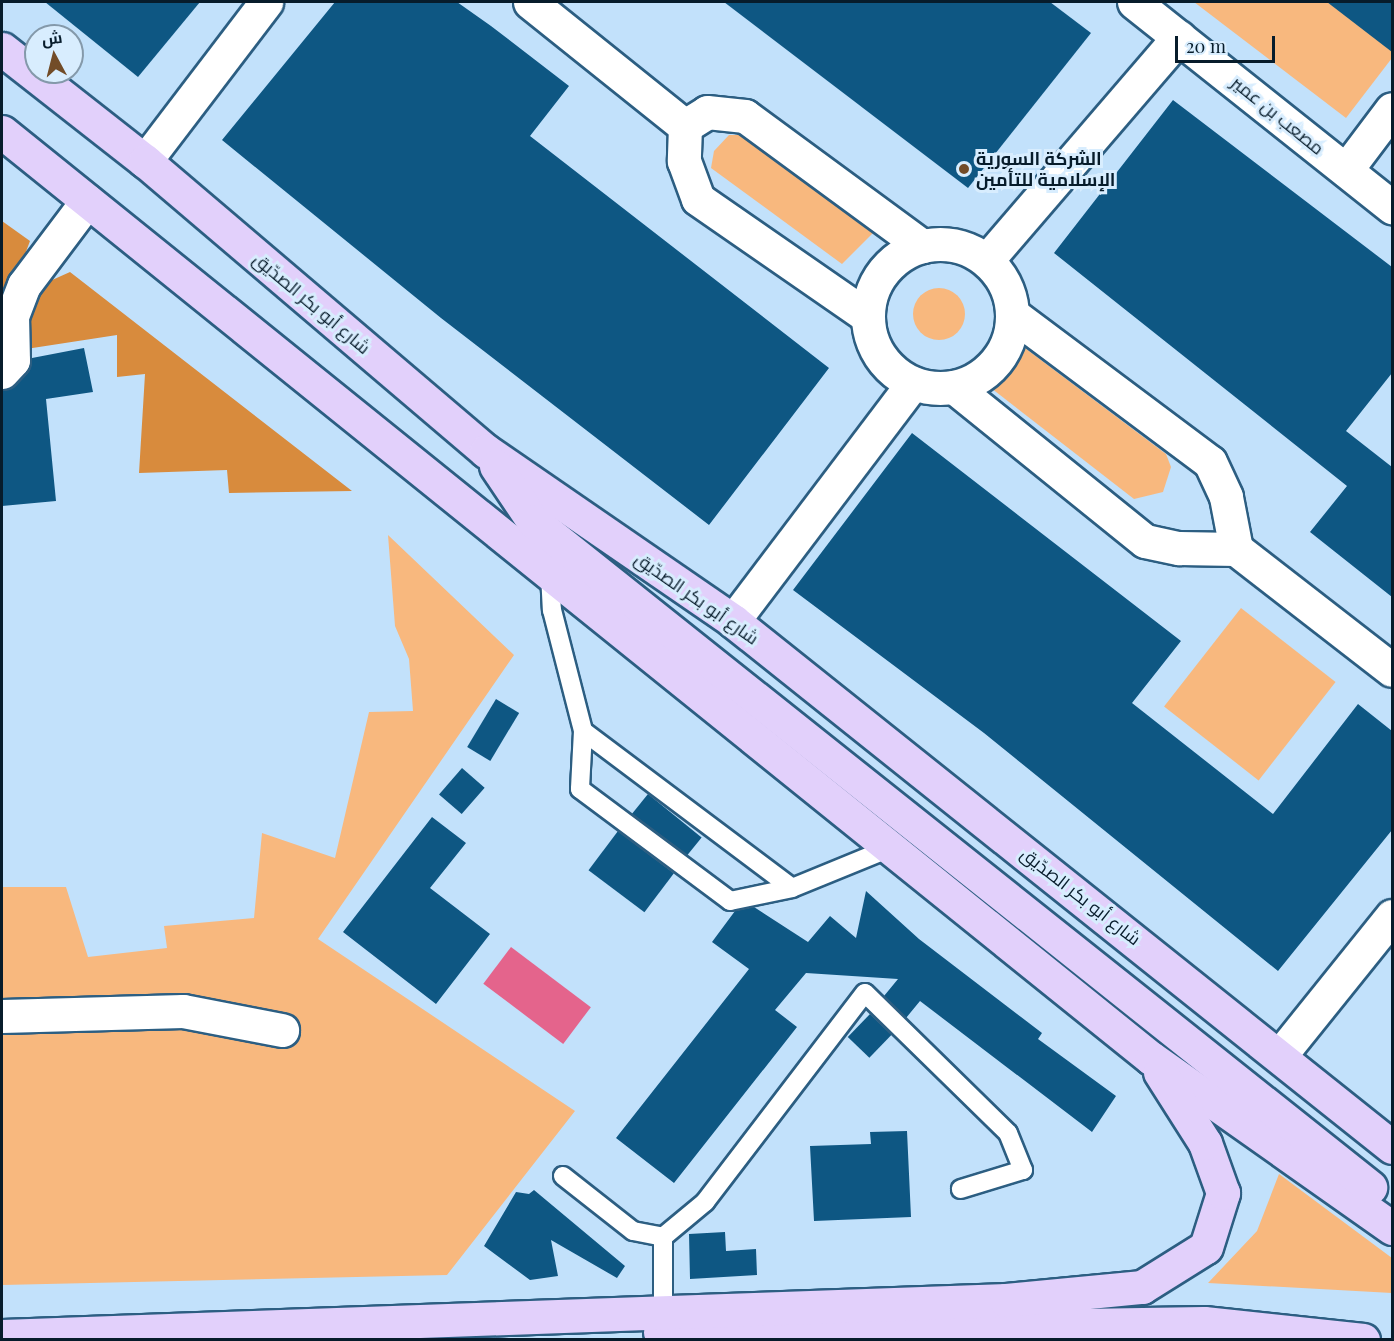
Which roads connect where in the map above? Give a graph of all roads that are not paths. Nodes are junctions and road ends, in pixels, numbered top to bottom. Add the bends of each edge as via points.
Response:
1 (266, 2) edge
2 (530, 2) edge
3 (1134, 2) edge
4 (1179, 37) junction
5 (2, 49) edge
6 (1392, 109) edge
7 (685, 126) junction
8 (2, 132) edge
9 (145, 161) junction
10 (1346, 170) junction
11 (87, 201) junction
12 (1392, 207) edge
13 (922, 246) junction
14 (987, 260) junction
15 (1012, 314) junction
16 (867, 316) junction
17 (2, 372) edge
18 (913, 383) junction
19 (954, 387) junction
20 (486, 451) junction
21 (1236, 549) junction
22 (550, 574) junction
23 (733, 621) junction
24 (1392, 670) edge
25 (583, 731) junction
26 (890, 848) junction
27 (792, 888) junction
28 (1392, 916) edge
29 (2, 1016) edge
30 (282, 1030) dead end
31 (1281, 1054) junction
32 (1151, 1058) junction
33 (1392, 1147) edge
34 (563, 1176) dead end
35 (961, 1189) dead end
36 (1392, 1205) edge
37 (1392, 1228) edge
38 (663, 1237) junction
39 (663, 1312) junction
40 (263, 1326) junction
41 (2, 1336) edge
42 (1364, 1340) edge

1 - 9 street
2 - 7 street
3 - 4 street, مصعب بن عمير
4 - 10 street, مصعب بن عمير
4 - 14 street
5 - 9 main road, شارع أبو بكر الصدّيق
6 - 10 street
7 - 13 street via 707,112 745,116
7 - 16 street via 684,161 698,198
8 - 11 main road
9 - 20 main road, شارع أبو بكر الصدّيق
10 - 12 street, مصعب بن عمير
11 - 17 street via 24,285 12,316 13,360
11 - 22 main road
13 - 14 street via 945,244
13 - 16 street via 900,255 882,271 871,293
14 - 15 street via 1005,285
15 - 19 street via 1003,353 973,380
15 - 21 street via 1210,462 1226,497
16 - 18 street via 880,357
18 - 19 street
18 - 23 street
19 - 21 street via 1145,541 1179,548
20 - 23 main road, شارع أبو بكر الصدّيق
20 - 36 main road via 533,520
21 - 24 street
22 - 25 lane via 552,610
22 - 26 main road
23 - 31 main road, شارع أبو بكر الصدّيق
25 - 27 lane
25 - 27 lane via 580,789 730,901
26 - 27 lane
26 - 32 main road
28 - 31 street
29 - 30 street via 183,1011
31 - 33 main road, شارع أبو بكر الصدّيق
32 - 37 main road
32 - 39 main road via 1205,1143 1223,1193 1206,1247 1142,1287 1006,1300
34 - 38 lane via 633,1231
35 - 38 lane via 1023,1170 1008,1133 865,993 705,1202
38 - 39 lane
39 - 40 main road
40 - 41 main road
40 - 42 main road via 729,1334 1204,1323

